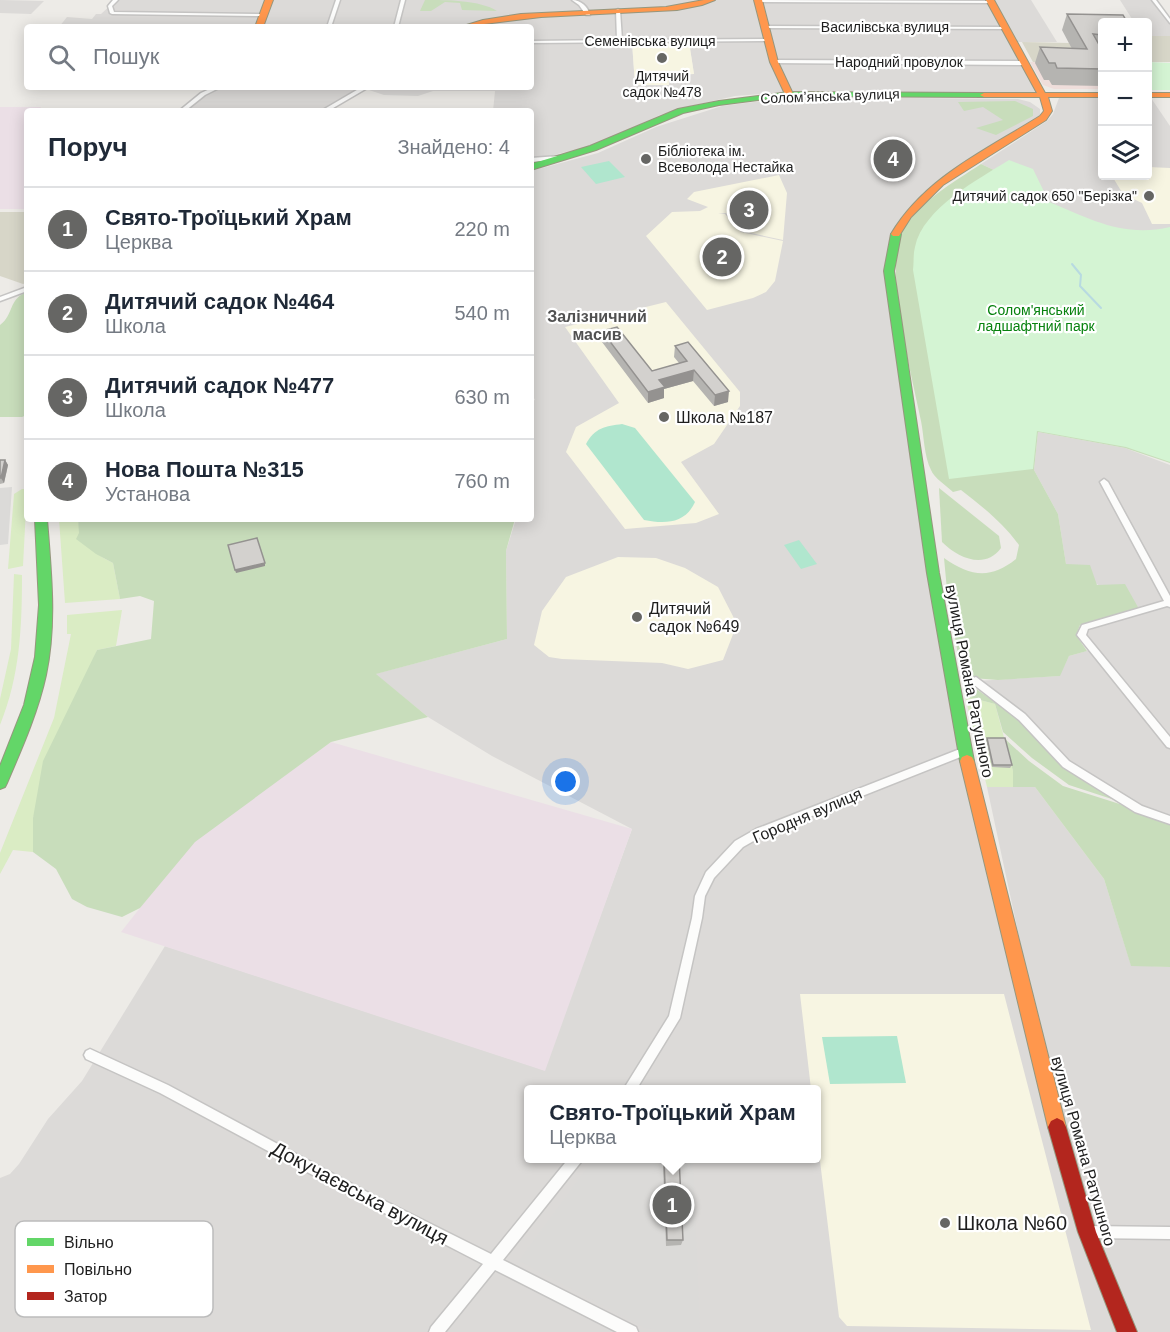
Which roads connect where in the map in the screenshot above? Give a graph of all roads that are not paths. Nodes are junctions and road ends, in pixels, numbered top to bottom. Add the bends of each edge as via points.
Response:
1 (116, 0) edge
2 (269, 0) edge
3 (338, 0) edge
4 (403, 0) edge
5 (574, 0) edge
6 (711, 0) edge
7 (758, 0) edge
8 (1154, 0) edge
9 (991, 1) edge
10 (618, 10) junction
11 (588, 14) junction
12 (261, 21) edge
13 (1170, 22) edge
14 (330, 24) edge
15 (397, 24) edge
16 (476, 24) edge
17 (1005, 28) junction
18 (767, 33) junction
19 (620, 41) junction
20 (534, 42) edge
21 (774, 62) junction
22 (1024, 63) junction
23 (212, 90) edge
24 (361, 90) edge
25 (789, 94) junction
26 (1042, 94) junction
27 (1098, 95) edge
28 (1152, 95) edge
29 (1170, 95) edge
30 (186, 108) edge
31 (329, 108) edge
32 (568, 157) junction
33 (534, 160) edge
34 (534, 166) edge
35 (24, 290) edge
36 (0, 299) edge
37 (1104, 482) dead end
38 (41, 522) edge
39 (1170, 603) edge
40 (976, 681) dead end
41 (1170, 744) edge
42 (965, 751) junction
43 (0, 783) edge
44 (1170, 820) edge
45 (90, 1055) dead end
46 (632, 1085) edge
47 (573, 1163) edge
48 (1087, 1232) junction
49 (1170, 1233) edge
50 (491, 1262) junction
51 (436, 1332) edge
52 (630, 1332) edge
53 (1127, 1332) edge

1 - 12 street via 110,6 112,13
2 - 12 street
3 - 14 street
4 - 15 street
5 - 11 street
6 - 10 street via 691,8
7 - 9 street
7 - 18 street
8 - 13 street
9 - 17 street
10 - 11 street
10 - 19 street
11 - 16 street
17 - 18 street, Василівська вулиця
17 - 22 street
18 - 19 street, Семенівська вулиця
18 - 21 street
19 - 20 street, Семенівська вулиця
21 - 22 street, Народний провулок
21 - 25 street
22 - 26 street
23 - 30 street
24 - 31 street
25 - 26 street, Соломʼянська вулиця
25 - 32 street, Соломʼянська вулиця via 681,111
26 - 27 street, Соломʼянська вулиця
26 - 42 street, вулиця Романа Ратушного via 1048,111 1043,118 924,198 899,227 889,256 934,583
28 - 29 street
32 - 33 street, Соломʼянська вулиця
32 - 34 street
35 - 36 street
37 - 39 street
38 - 43 street via 44,639 36,688
39 - 41 street via 1084,627 1080,635
40 - 44 street via 1022,717 1066,764 1138,809
42 - 46 street, Городня вулиця via 760,832 722,860 700,896 674,1018
42 - 48 street, вулиця Романа Ратушного
45 - 50 street, Докучаєвська вулиця via 164,1089
47 - 50 street
48 - 49 street
48 - 53 street, вулиця Романа Ратушного
50 - 51 street
50 - 52 street, Докучаєвська вулиця

